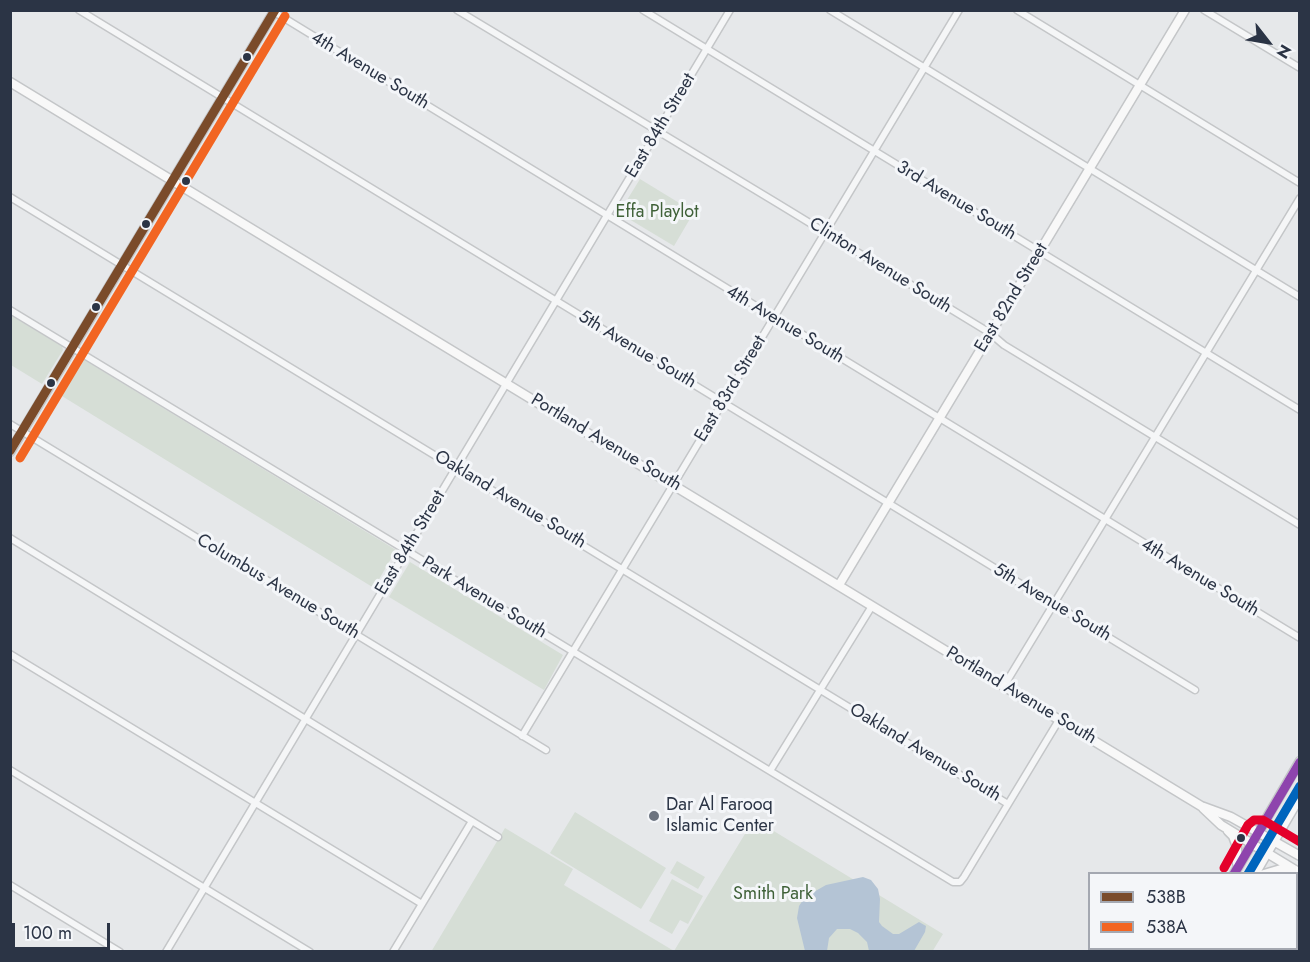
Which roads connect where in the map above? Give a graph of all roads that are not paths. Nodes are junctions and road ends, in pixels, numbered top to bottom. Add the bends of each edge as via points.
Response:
1 (79, 10) edge
2 (457, 10) edge
3 (643, 10) edge
4 (730, 10) edge
5 (830, 10) edge
6 (959, 10) edge
7 (1017, 10) edge
8 (1185, 10) edge
9 (1204, 10) edge
10 (273, 11) edge
11 (707, 49) junction
12 (924, 68) junction
13 (1299, 68) edge
14 (10, 82) edge
15 (1139, 86) junction
16 (223, 97) junction
17 (658, 131) junction
18 (874, 151) junction
19 (1089, 169) junction
20 (173, 179) junction
21 (1299, 183) edge
22 (10, 197) edge
23 (1299, 198) edge
24 (606, 216) junction
25 (825, 232) junction
26 (1039, 252) junction
27 (122, 264) junction
28 (1256, 270) junction
29 (1299, 297) edge
30 (556, 300) junction
31 (10, 310) edge
32 (774, 318) junction
33 (990, 333) junction
34 (73, 347) junction
35 (1206, 353) junction
36 (506, 383) junction
37 (723, 402) junction
38 (1299, 410) edge
39 (939, 420) junction
40 (10, 424) edge
41 (23, 431) junction
42 (1155, 437) junction
43 (10, 452) edge
44 (456, 467) junction
45 (673, 484) junction
46 (888, 503) junction
47 (1105, 520) junction
48 (1299, 525) edge
49 (10, 538) edge
50 (406, 550) junction
51 (623, 568) junction
52 (838, 585) junction
53 (1054, 604) junction
54 (872, 606) junction
55 (355, 634) junction
56 (1299, 638) edge
57 (573, 652) junction
58 (10, 654) edge
59 (1004, 686) junction
60 (821, 690) junction
61 (1195, 690) dead end
62 (305, 718) junction
63 (1059, 720) junction
64 (522, 736) junction
65 (546, 750) dead end
66 (1299, 761) edge
67 (10, 770) edge
68 (770, 771) junction
69 (1299, 797) edge
70 (255, 803) junction
71 (1008, 804) junction
72 (1201, 806) junction
73 (472, 820) junction
74 (1221, 825) junction
75 (1258, 831) junction
76 (498, 837) dead end
77 (1274, 841) junction
78 (1251, 843) junction
79 (1267, 853) junction
80 (1299, 856) edge
81 (1234, 872) edge
82 (1235, 872) edge
83 (1256, 872) edge
84 (1268, 872) edge
85 (1294, 872) edge
86 (1297, 872) edge
87 (10, 885) edge
88 (204, 887) junction
89 (422, 904) junction
90 (120, 951) edge
91 (166, 951) edge
92 (310, 951) edge
93 (393, 951) edge

1 - 16 street, 5th Avenue South
2 - 17 street, Clinton Avenue South
3 - 11 street, 3rd Avenue South
4 - 11 street, East 84th Street
5 - 12 street
6 - 12 street, East 83rd Street
7 - 15 street
8 - 15 main road, East 82nd Street
9 - 13 street
10 - 16 main road
10 - 24 street, 4th Avenue South
11 - 17 street, East 84th Street
11 - 18 street, 3rd Avenue South
12 - 18 street, East 83rd Street
12 - 19 street
14 - 20 main road, Portland Avenue South
15 - 19 main road, East 82nd Street
15 - 21 street
16 - 20 main road
16 - 30 street, 5th Avenue South
17 - 24 street, East 84th Street
17 - 25 street, Clinton Avenue South
18 - 25 street, East 83rd Street
18 - 26 street, 3rd Avenue South
19 - 26 main road, East 82nd Street
19 - 28 street
20 - 27 main road
20 - 36 main road, Portland Avenue South
22 - 27 street, Oakland Avenue South
23 - 28 street
24 - 30 street, East 84th Street
24 - 32 street, 4th Avenue South
25 - 32 street, East 83rd Street
25 - 33 street, Clinton Avenue South
26 - 33 main road, East 82nd Street
26 - 35 street, 3rd Avenue South
27 - 34 main road
27 - 44 street, Oakland Avenue South
28 - 29 street
28 - 35 street
30 - 36 street, East 84th Street
30 - 37 street, 5th Avenue South
31 - 34 street, Park Avenue South
32 - 37 street, East 83rd Street
32 - 39 street, 4th Avenue South
33 - 39 main road, East 82nd Street
33 - 42 street, Clinton Avenue South
34 - 41 main road
34 - 50 street, Park Avenue South
35 - 38 street, 3rd Avenue South
35 - 42 street
36 - 44 street, East 84th Street
36 - 45 main road, Portland Avenue South
37 - 45 street, East 83rd Street
37 - 46 street, 5th Avenue South
39 - 46 main road, East 82nd Street
39 - 47 street, 4th Avenue South
40 - 41 street, Columbus Avenue South
41 - 43 main road
41 - 55 street, Columbus Avenue South
42 - 47 street
42 - 48 street, Clinton Avenue South
44 - 50 street, East 84th Street
44 - 51 street, Oakland Avenue South
45 - 51 street, East 83rd Street
45 - 52 main road, Portland Avenue South
46 - 52 main road, East 82nd Street
46 - 53 street, 5th Avenue South
47 - 53 street
47 - 56 street, 4th Avenue South
49 - 62 street
50 - 55 street, East 84th Street
50 - 57 street, Park Avenue South
51 - 57 street, East 83rd Street
51 - 60 street, Oakland Avenue South
52 - 54 main road, Portland Avenue South
53 - 59 street
53 - 61 street, 5th Avenue South
54 - 59 main road, Portland Avenue South
54 - 60 street
55 - 62 street, East 84th Street
55 - 64 street, Columbus Avenue South
57 - 64 street, East 83rd Street
57 - 68 street, Park Avenue South
58 - 70 street
59 - 63 main road, Portland Avenue South
60 - 68 street
60 - 71 street, Oakland Avenue South
62 - 70 street, East 84th Street
62 - 73 street
63 - 71 street
63 - 72 main road, Portland Avenue South
64 - 65 street, Columbus Avenue South
66 - 75 main road
67 - 88 street
68 - 71 street, Park Avenue South via 947,879 960,882
69 - 77 main road
70 - 88 street, East 84th Street
70 - 89 street
72 - 74 main road, Portland Avenue South
72 - 75 main road, Portland Avenue South via 1227,814
73 - 76 street
73 - 89 street
74 - 78 main road, Portland Avenue South
74 - 81 main road via 1233,836 1238,848
75 - 77 main road, Portland Avenue South
75 - 78 main road
77 - 79 main road
77 - 80 main road, Portland Avenue South
78 - 79 main road, Portland Avenue South
78 - 82 main road
79 - 83 main road
79 - 86 main road, Portland Avenue South
84 - 85 main road
87 - 90 street
88 - 91 street, East 84th Street
88 - 92 street
89 - 93 street

